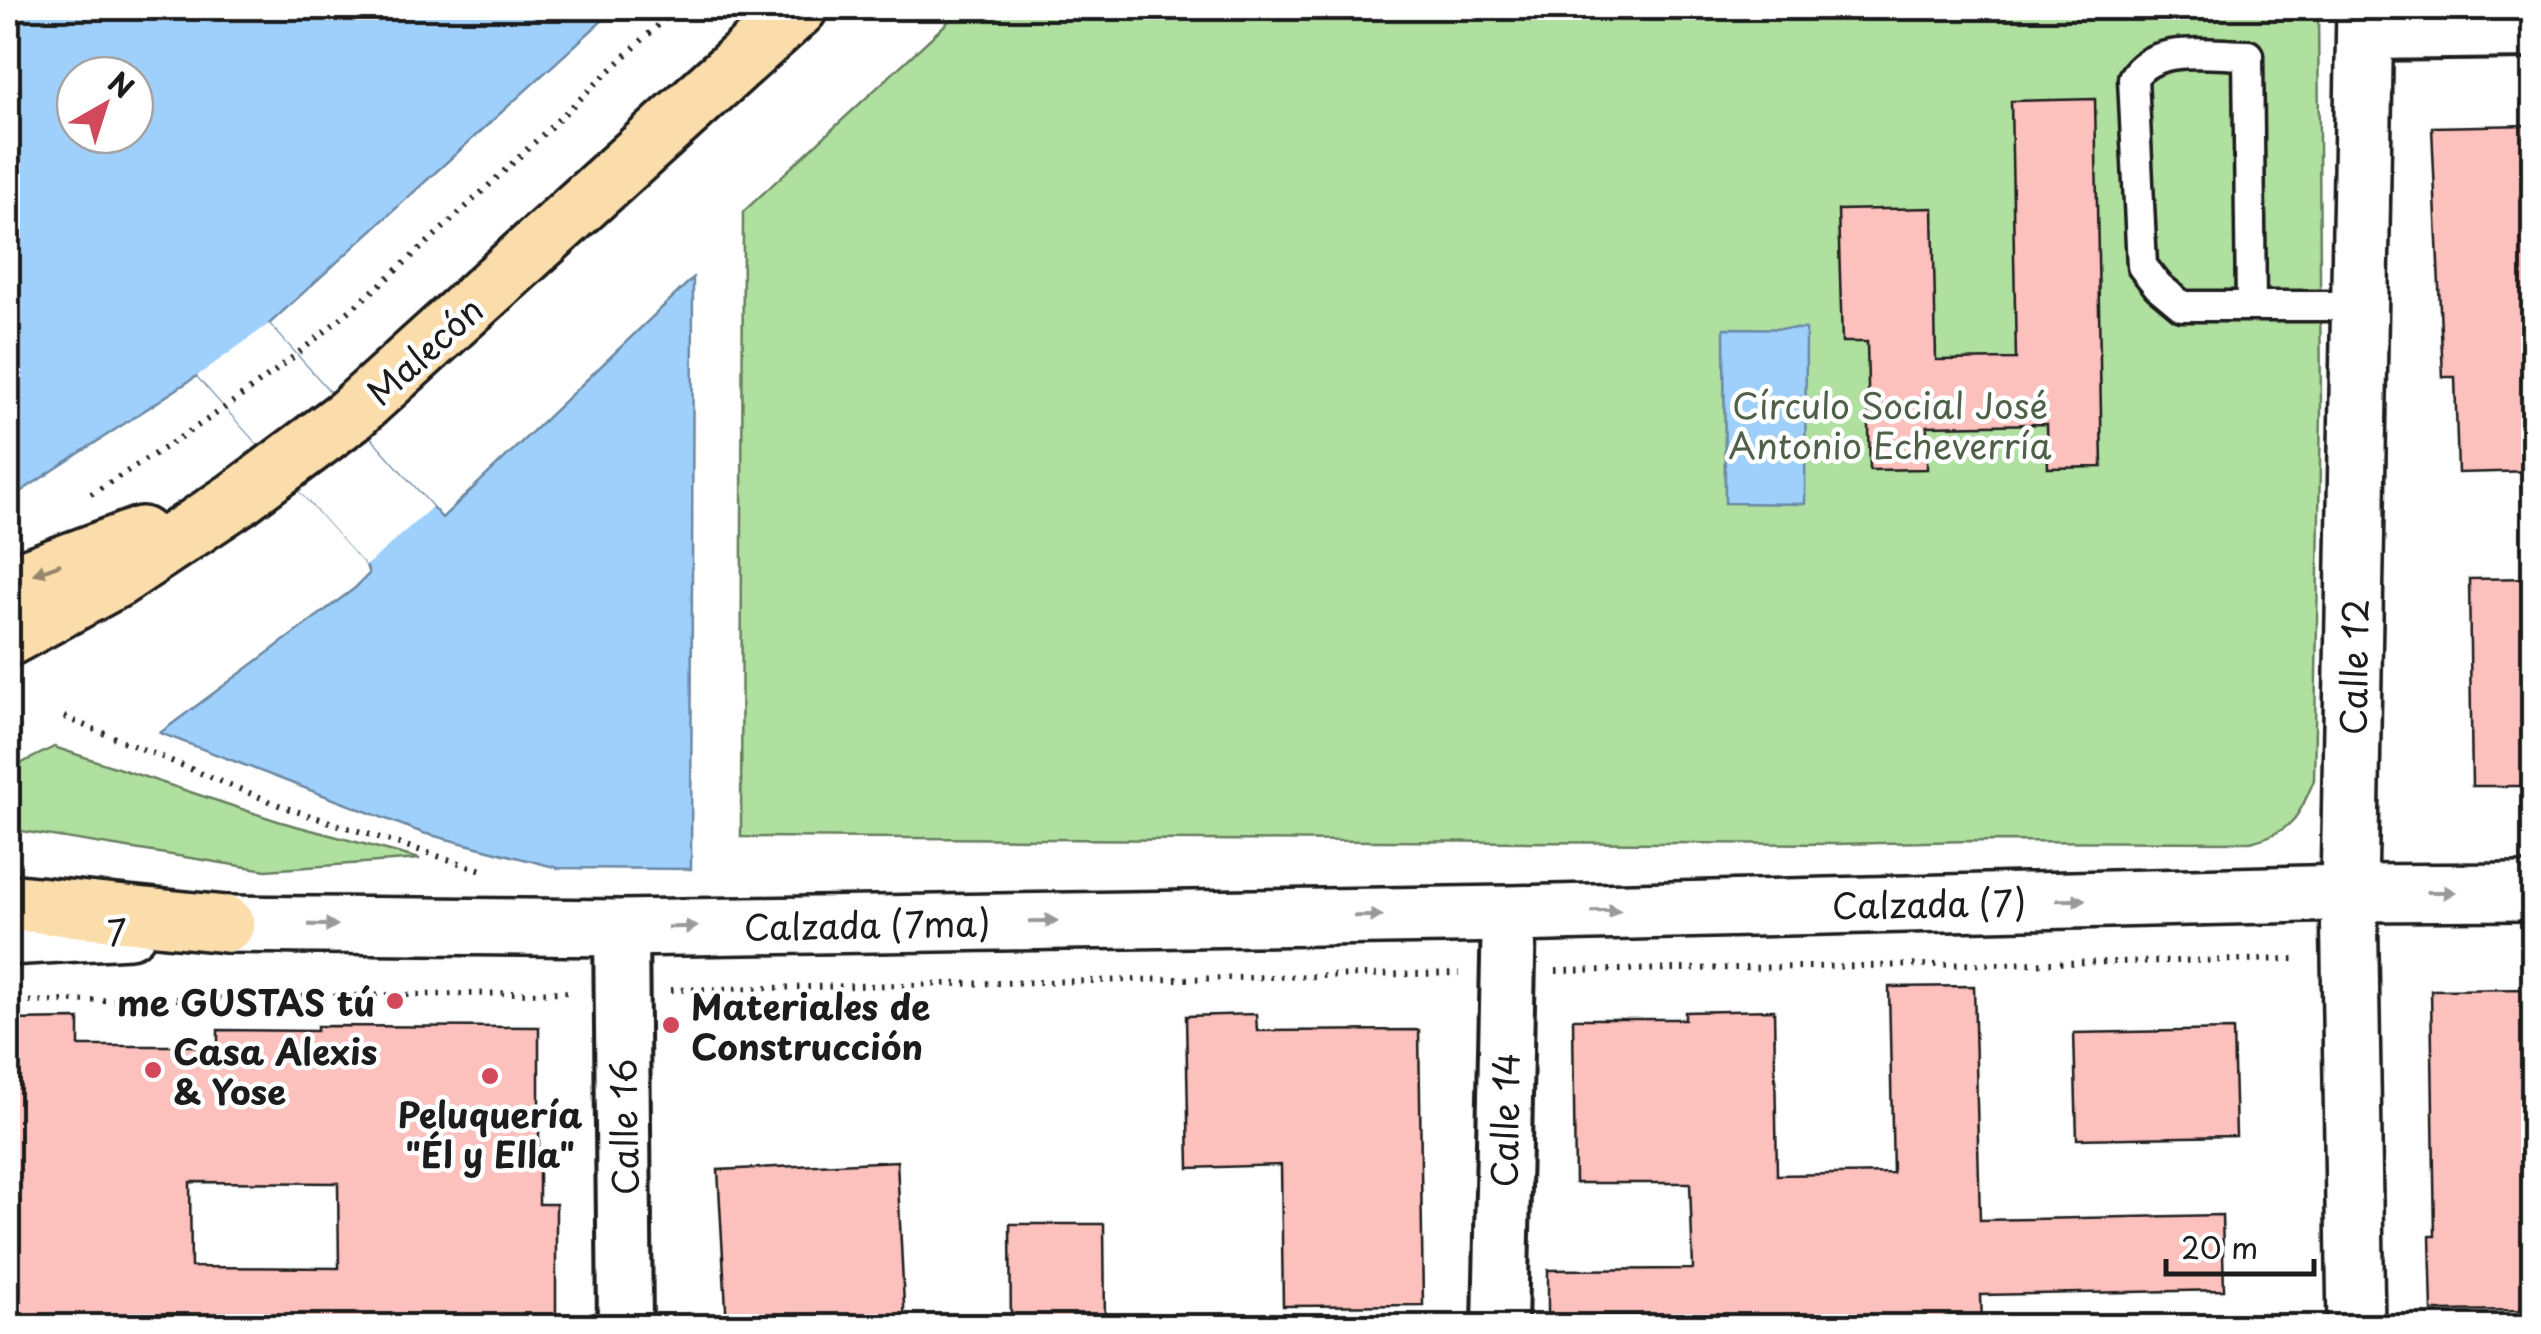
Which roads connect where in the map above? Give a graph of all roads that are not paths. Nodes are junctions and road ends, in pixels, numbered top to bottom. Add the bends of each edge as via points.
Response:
1 (800, 8) edge
2 (2365, 20) edge
3 (2534, 31) edge
4 (2251, 305) junction
5 (2360, 306) junction
6 (259, 484) junction
7 (8, 584) edge
8 (8, 638) edge
9 (2534, 892) edge
10 (2349, 893) junction
11 (8, 902) edge
12 (1509, 914) junction
13 (226, 924) junction
14 (621, 928) junction
15 (8, 937) edge
16 (625, 1326) edge
17 (1500, 1326) edge
18 (2356, 1326) edge

1 - 6 highway, Malecón via 350,414
2 - 3 street
2 - 5 main road, Calle 12
4 - 4 lane via 2248,54 2162,55 2141,65 2133,78 2142,266 2182,306
4 - 5 lane
5 - 10 main road, Calle 12
6 -> 7 highway
6 - 8 highway, Malecón via 117,578
10 -> 9 main road
12 -> 10 main road, Calzada (7)
10 - 18 main road, Calle 12
11 - 13 highway
14 -> 12 main road, Calzada (7ma)
12 - 17 street, Calle 14
13 -> 14 main road, Calzada (7ma)
13 - 15 main road, 7
14 - 16 street, Calle 16

